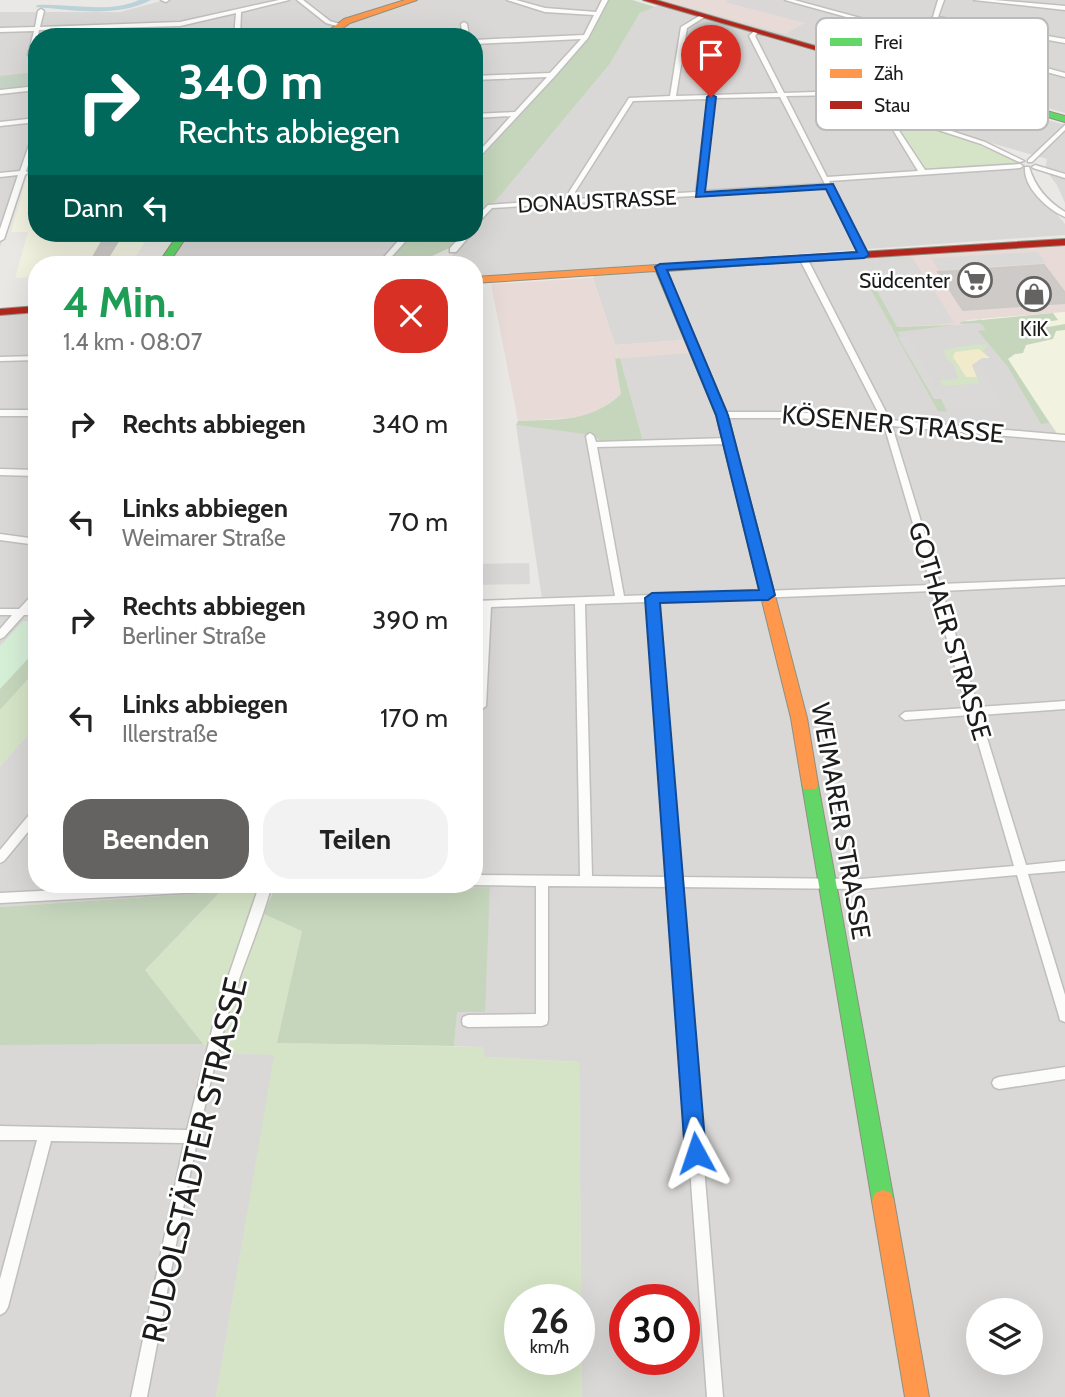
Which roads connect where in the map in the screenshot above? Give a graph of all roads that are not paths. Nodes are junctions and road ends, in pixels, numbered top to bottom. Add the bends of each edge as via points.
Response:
1 (286, 0) edge
2 (300, 0) edge
3 (413, 0) edge
4 (510, 0) edge
5 (605, 0) edge
6 (647, 0) edge
7 (788, 0) edge
8 (941, 0) edge
9 (977, 0) edge
10 (1065, 8) edge
11 (41, 11) dead end
12 (239, 12) junction
13 (598, 15) junction
14 (702, 16) junction
15 (855, 18) edge
16 (935, 18) edge
17 (464, 24) dead end
18 (340, 25) junction
19 (37, 28) edge
20 (66, 28) edge
21 (238, 28) edge
22 (336, 28) edge
23 (465, 28) edge
24 (28, 29) edge
25 (0, 30) edge
26 (755, 32) junction
27 (586, 37) junction
28 (483, 42) edge
29 (816, 48) edge
30 (1048, 70) edge
31 (553, 75) junction
32 (1065, 75) edge
33 (483, 78) edge
34 (28, 89) edge
35 (0, 92) edge
36 (816, 94) edge
37 (782, 96) junction
38 (711, 97) junction
39 (673, 98) junction
40 (516, 114) junction
41 (1048, 114) edge
42 (483, 116) edge
43 (1065, 119) edge
44 (28, 121) edge
45 (0, 124) edge
46 (1065, 127) edge
47 (896, 130) edge
48 (943, 130) edge
49 (483, 151) edge
50 (28, 160) edge
51 (1027, 165) junction
52 (24, 173) junction
53 (923, 173) junction
54 (0, 175) edge
55 (1065, 176) edge
56 (828, 182) junction
57 (699, 195) junction
58 (573, 201) junction
59 (483, 215) edge
60 (1065, 215) edge
61 (1, 235) edge
62 (401, 242) edge
63 (460, 242) edge
64 (1065, 242) edge
65 (453, 250) dead end
66 (864, 255) junction
67 (388, 256) edge
68 (803, 258) junction
69 (660, 267) junction
70 (483, 279) edge
71 (28, 310) edge
72 (0, 312) edge
73 (28, 358) edge
74 (0, 359) edge
75 (0, 413) edge
76 (28, 413) edge
77 (722, 415) junction
78 (887, 422) junction
79 (1065, 438) edge
80 (729, 441) junction
81 (0, 472) edge
82 (28, 472) edge
83 (0, 537) edge
84 (28, 541) edge
85 (1065, 582) edge
86 (936, 587) junction
87 (768, 595) junction
88 (652, 598) junction
89 (620, 599) junction
90 (580, 602) junction
91 (483, 604) edge
92 (28, 605) edge
93 (0, 612) edge
94 (21, 612) junction
95 (28, 612) edge
96 (0, 635) edge
97 (1065, 705) edge
98 (974, 711) junction
99 (905, 716) dead end
100 (28, 824) edge
101 (0, 858) edge
102 (1065, 866) edge
103 (1021, 872) junction
104 (483, 880) edge
105 (542, 881) junction
106 (586, 881) junction
107 (674, 881) junction
108 (827, 884) junction
109 (95, 893) edge
110 (264, 893) edge
111 (0, 898) edge
112 (1065, 1016) edge
113 (468, 1021) dead end
114 (1065, 1073) edge
115 (999, 1083) dead end
116 (0, 1133) edge
117 (46, 1134) junction
118 (192, 1137) junction
119 (0, 1307) edge
120 (139, 1397) edge
121 (715, 1397) edge
122 (917, 1397) edge

1 - 12 street
2 - 18 street via 328,22
3 - 18 street
4 - 13 street via 545,10
5 - 13 street
6 - 14 street
7 - 15 street
8 - 16 street
9 - 10 street
11 - 19 street
12 - 20 street via 180,24
12 - 21 street
13 - 27 street
14 - 26 street
14 - 39 street via 684,27
17 - 23 street
18 - 22 street
24 - 25 street
26 - 29 street
26 - 37 street via 752,36
27 - 28 street
27 - 31 street
30 - 32 street
31 - 33 street
31 - 40 street
34 - 35 street
36 - 37 street
37 - 38 street
37 - 56 street
38 - 39 street
38 - 57 street
39 - 58 street via 631,99 572,192
40 - 42 street
40 - 49 street
41 - 43 street
44 - 45 street
46 - 51 street
47 - 53 street
48 - 51 street
50 - 52 street
51 - 53 street, DONAUSTRASSE
51 - 55 street
51 - 60 street via 1031,181 1055,210
52 - 54 street
52 - 61 street
53 - 56 street, DONAUSTRASSE
56 - 57 street, DONAUSTRASSE
56 - 66 street
57 - 58 street, DONAUSTRASSE
58 - 59 street, DONAUSTRASSE via 491,206
62 - 67 street
63 - 65 street
64 - 66 street
66 - 68 street
68 - 69 street
68 - 78 street, GOTHAER STRASSE
69 - 70 street
69 - 77 street, WEIMARER STRASSE
71 - 72 street
73 - 74 street
75 - 76 street
77 - 78 street, KÖSENER STRASSE
77 - 80 street, WEIMARER STRASSE
78 - 79 street, KÖSENER STRASSE
78 - 86 street, GOTHAER STRASSE
80 - 87 street, WEIMARER STRASSE
80 - 89 street via 591,441
81 - 82 street
83 - 84 street
85 - 86 street
86 - 87 street
86 - 98 street, GOTHAER STRASSE
87 - 88 street
87 - 108 street, WEIMARER STRASSE via 799,718
88 - 89 street
88 - 107 street
89 - 90 street
90 - 91 street
90 - 106 street
92 - 94 street
93 - 94 street
94 - 95 street
94 - 96 street
97 - 98 street
98 - 99 street
98 - 103 street, GOTHAER STRASSE
100 - 101 street
102 - 103 street
103 - 108 street
103 - 112 street, GOTHAER STRASSE
104 - 105 street
105 - 106 street
105 - 113 street via 542,1020
106 - 107 street
107 - 108 street
107 - 121 street
108 - 122 street, WEIMARER STRASSE
109 - 111 street
110 - 118 street, RUDOLSTÄDTER STRASSE via 224,1007
114 - 115 street
116 - 117 street
117 - 118 street
117 - 119 street
118 - 120 street, RUDOLSTÄDTER STRASSE

